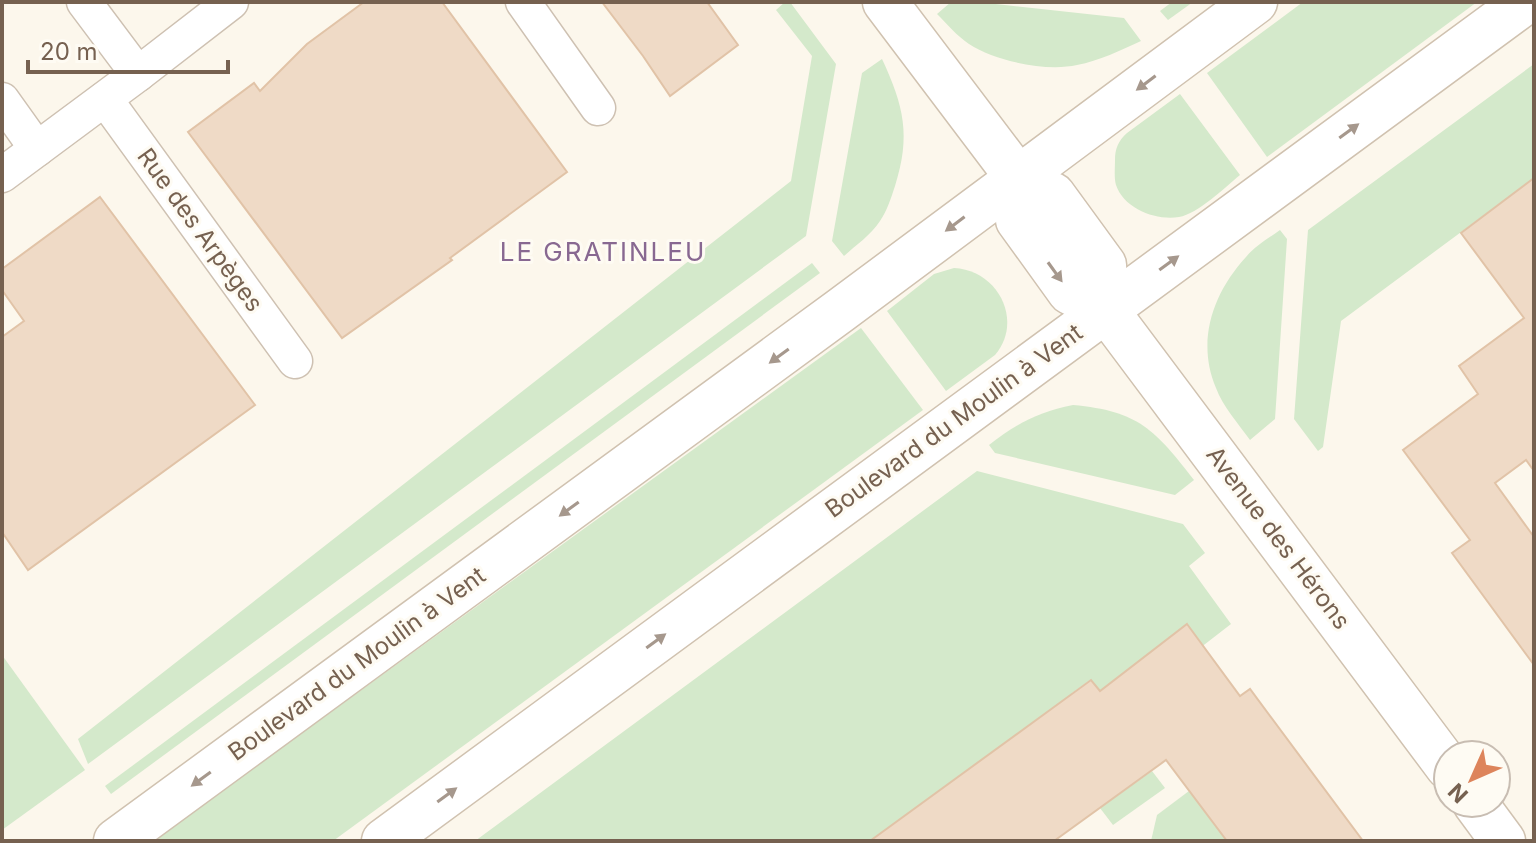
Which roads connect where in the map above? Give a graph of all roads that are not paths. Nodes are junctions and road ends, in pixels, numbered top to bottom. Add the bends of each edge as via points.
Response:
1 (84, 2) edge
2 (231, 2) edge
3 (523, 2) edge
4 (885, 2) edge
5 (1255, 2) edge
6 (1525, 2) edge
7 (138, 74) junction
8 (105, 99) junction
9 (2, 100) edge
10 (598, 108) dead end
11 (37, 149) junction
12 (2, 175) edge
13 (1018, 178) junction
14 (1106, 310) junction
15 (295, 361) dead end
16 (1432, 746) edge
17 (1487, 819) edge
18 (116, 841) edge
19 (384, 841) edge
20 (1503, 841) edge

1 - 7 lane
2 - 7 lane
3 - 10 lane
4 - 13 main road
5 -> 13 main road, Boulevard du Moulin à Vent
14 -> 6 main road, Boulevard du Moulin à Vent
7 - 8 lane
8 - 11 lane
8 - 15 lane, Rue des Arpèges
9 - 11 lane
11 - 12 lane
13 - 14 main road via 1053,195 1104,265
13 -> 18 main road, Boulevard du Moulin à Vent
14 - 16 main road, Avenue des Hérons
19 -> 14 main road, Boulevard du Moulin à Vent
17 - 20 main road

